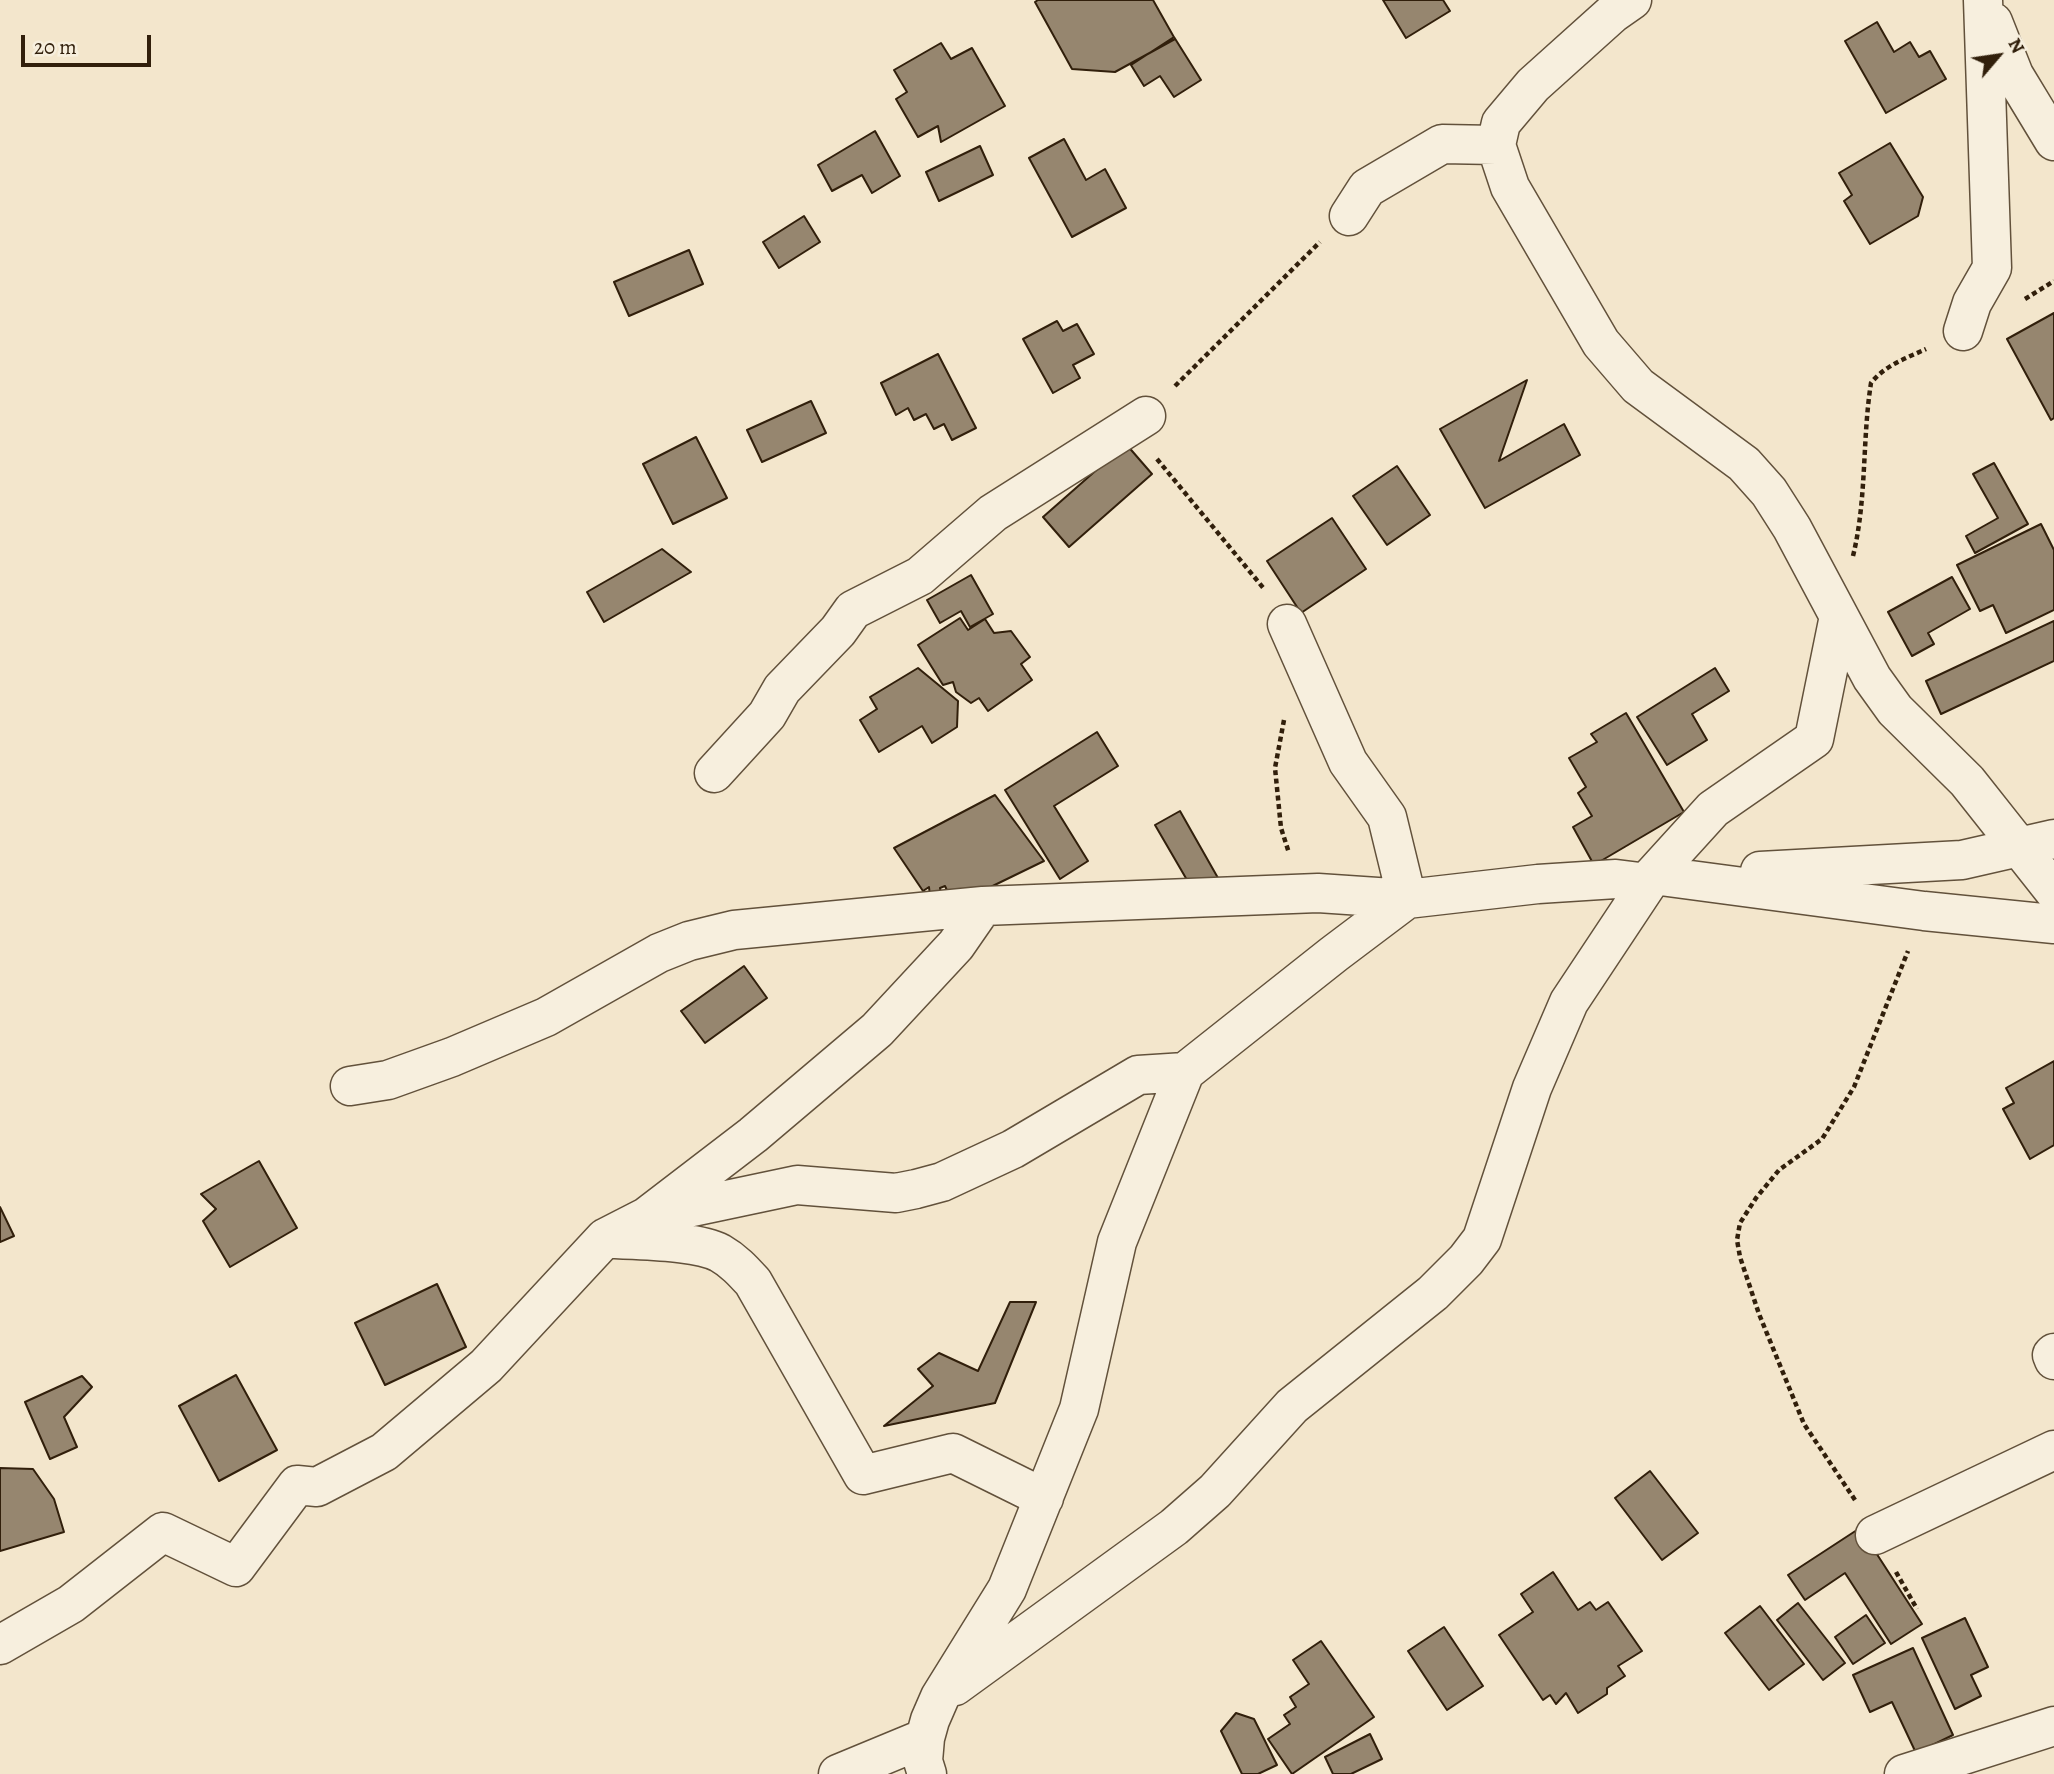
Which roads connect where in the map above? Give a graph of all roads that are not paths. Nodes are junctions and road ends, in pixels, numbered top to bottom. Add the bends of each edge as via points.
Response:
1 (1632, 0) edge
2 (1983, 0) edge
3 (2054, 141) edge
4 (1496, 145) junction
5 (1349, 216) road end
6 (1964, 331) road end
7 (1146, 416) road end
8 (1839, 616) junction
9 (1287, 624) road end
10 (715, 773) dead end
11 (2036, 843) edge
12 (1651, 879) junction
13 (2054, 891) edge
14 (1407, 899) junction
15 (983, 906) junction
16 (2054, 924) edge
17 (1185, 1072) junction
18 (350, 1086) dead end
19 (646, 1217) junction
20 (605, 1238) junction
21 (2054, 1353) edge
22 (2054, 1360) edge
23 (2054, 1450) edge
24 (1044, 1498) junction
25 (1875, 1535) road end
26 (0, 1645) edge
27 (940, 1697) junction
28 (2054, 1726) edge
29 (926, 1756) edge
30 (838, 1774) edge
31 (1904, 1774) edge

1 - 4 street via 1533,85 1501,123
2 - 3 street via 2014,75
2 - 6 street via 1992,268 1972,303
4 - 5 street via 1442,144 1367,188
4 - 8 street via 1510,187 1601,343 1638,386 1744,464 1769,492
7 - 10 street via 993,513 920,576 853,610
8 - 11 street via 1895,710
8 - 12 street via 1814,739 1713,809
9 - 14 street via 1348,762 1387,817
11 - 12 street via 1962,860
11 - 13 street
12 - 14 street via 1538,884
12 - 16 street
12 - 27 street via 1569,1002 1532,1088 1482,1239 1466,1260 1433,1293 1292,1406 1215,1491 1174,1527
14 - 15 street via 1302,894
14 - 17 street
15 - 18 street via 734,930 689,941 546,1017 388,1080
15 - 19 street via 956,946 877,1030 753,1135
17 - 19 street via 1138,1075 1013,1150 916,1189 896,1193 796,1185
17 - 24 street via 1117,1242 1079,1409
19 - 20 street
20 - 24 street via 700,1247 735,1263 753,1282 863,1475 953,1453
20 - 26 street via 486,1366 384,1452 317,1487 297,1485 236,1567 163,1532 71,1604
21 - 22 street
23 - 25 street
24 - 27 street via 1007,1589
27 - 29 street
28 - 31 street
29 - 30 street

